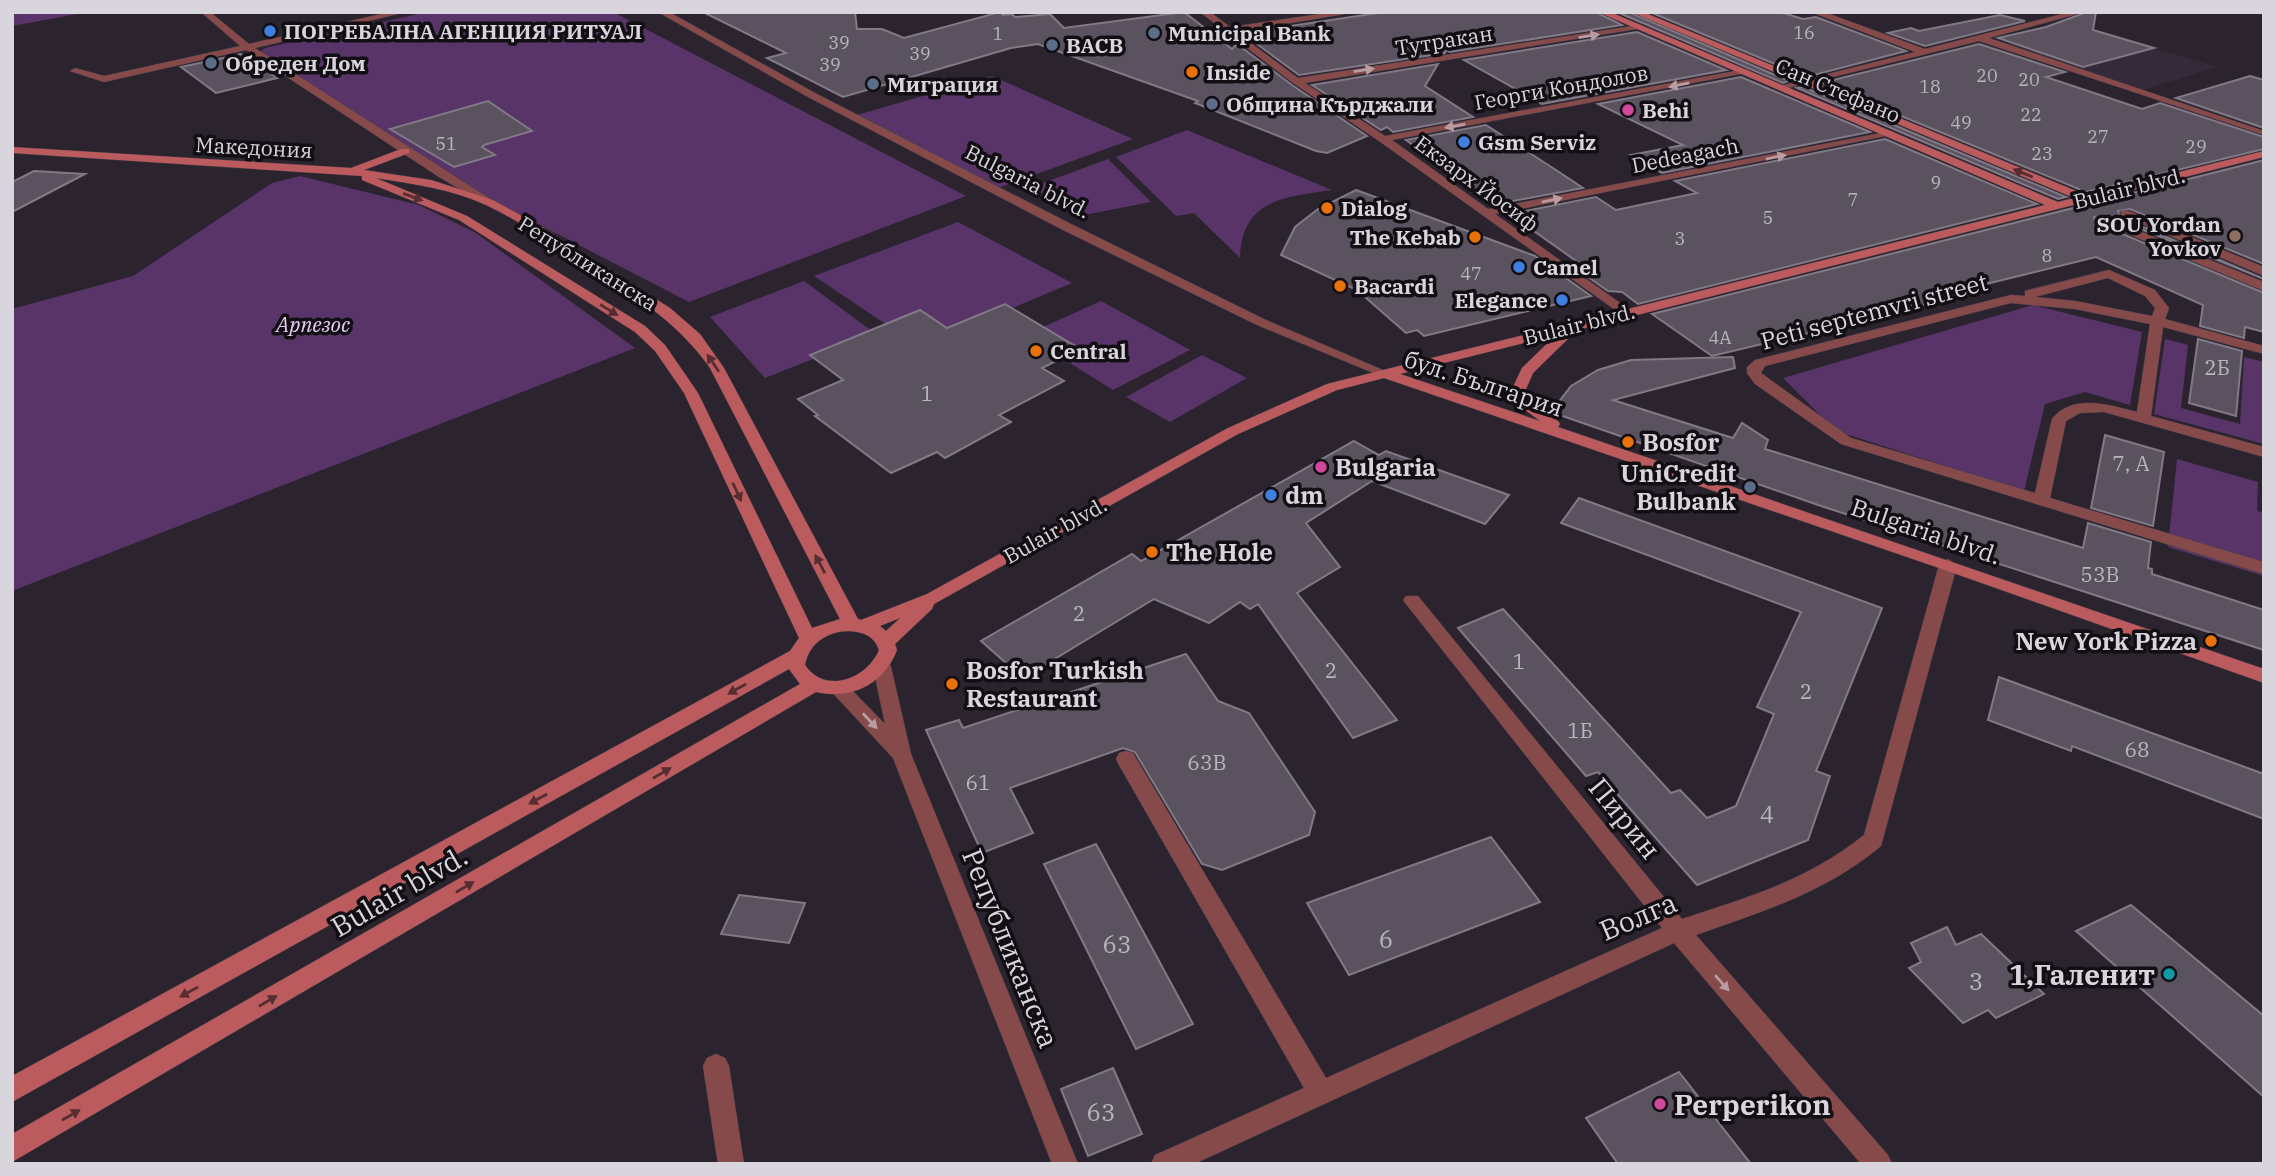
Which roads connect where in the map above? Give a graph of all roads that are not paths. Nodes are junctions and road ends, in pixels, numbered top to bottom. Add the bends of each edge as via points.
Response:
1 (205, 12) edge
2 (349, 12) edge
3 (402, 12) edge
4 (662, 12) edge
5 (1204, 12) edge
6 (1353, 12) edge
7 (1602, 12) edge
8 (1636, 12) edge
9 (1815, 12) edge
10 (2081, 12) edge
11 (2033, 17) dead end
12 (360, 21) junction
13 (2046, 21) junction
14 (1639, 28) junction
15 (1229, 30) junction
16 (1980, 38) junction
17 (246, 46) junction
18 (1925, 52) junction
19 (75, 72) dead end
20 (1746, 72) junction
21 (1296, 81) junction
22 (1805, 83) junction
23 (1783, 88) junction
24 (1891, 134) junction
25 (2261, 134) dead end
26 (1383, 139) junction
27 (12, 150) edge
28 (405, 151) junction
29 (2264, 154) edge
30 (349, 171) junction
31 (2086, 199) junction
32 (489, 202) junction
33 (2057, 206) junction
34 (1485, 213) junction
35 (2125, 213) dead end
36 (2101, 219) dead end
37 (2264, 272) edge
38 (2264, 287) edge
39 (2011, 299) junction
40 (1625, 313) junction
41 (2157, 322) junction
42 (1573, 326) junction
43 (677, 342) junction
44 (2264, 350) edge
45 (1382, 373) junction
46 (2144, 419) junction
47 (1571, 436) junction
48 (2264, 452) edge
49 (2041, 500) junction
50 (1948, 565) junction
51 (2264, 568) edge
52 (933, 598) junction
53 (1412, 600) dead end
54 (857, 625) junction
55 (886, 642) junction
56 (803, 647) junction
57 (882, 667) junction
58 (2264, 676) edge
59 (815, 684) junction
60 (838, 688) junction
61 (901, 754) junction
62 (1126, 759) dead end
63 (1678, 931) junction
64 (716, 1066) dead end
65 (12, 1090) edge
66 (1321, 1093) junction
67 (12, 1149) edge
68 (731, 1164) edge
69 (1065, 1164) edge
70 (1164, 1164) edge
71 (1879, 1164) edge

1 - 17 street, Републиканска
2 - 12 street
3 - 12 street
4 - 45 street, Bulgaria blvd. via 830,106 1121,254 1293,339
5 - 15 street, Екзарх Йосиф
6 - 15 street
7 - 14 main road, Сан Стефано
8 - 22 main road, Сан Стефано
9 - 18 street
10 - 13 street
11 - 13 street
12 - 17 street
13 - 16 street
14 - 20 main road, Сан Стефано
21 -> 14 street, Тутракан
15 - 21 street, Екзарх Йосиф
16 - 18 street
16 - 25 street
17 - 19 street via 104,79
17 - 28 street, Републиканска
18 - 22 street
20 - 23 main road, Сан Стефано
20 -> 26 street, Георги Кондолов
21 - 26 street, Екзарх Йосиф
22 - 23 street
31 -> 22 main road, Сан Стефано
23 - 24 main road, Сан Стефано
24 - 33 main road, Сан Стефано
34 -> 24 street, Dedeagach
26 - 34 street, Екзарх Йосиф
27 - 30 main road, Македония
28 - 30 main road
28 - 32 street, Републиканска
29 - 31 main road, Bulair blvd.
30 - 32 main road, Македония via 431,183
30 -> 43 main road, Републиканска via 463,218 640,329
31 - 33 main road, Bulair blvd.
32 - 43 main road, Републиканска via 665,311
33 - 40 main road, Bulair blvd.
34 - 40 street, Екзарх Йосиф
35 - 37 street
36 - 38 street
39 - 41 street, Peti septemvri street via 2046,300
39 - 41 street via 2109,274 2150,293 2162,308
39 - 49 street, Peti septemvri street via 1760,363 1754,373 1846,441
40 - 42 main road, Bulair blvd.
41 - 44 street, Peti septemvri street
41 - 46 street
42 - 45 main road, Bulair blvd.
42 - 47 main road via 1527,371 1520,388 1526,404
54 -> 43 main road, Републиканска via 717,368
43 -> 56 main road, Републиканска via 691,393
45 - 47 main road, бул. България
45 - 52 main road, Bulair blvd. via 1262,415
46 - 48 street
46 - 49 street via 2105,408 2068,411 2059,419
47 - 50 main road, Bulgaria blvd.
49 - 51 street, Peti septemvri street
50 - 58 main road, Bulgaria blvd.
50 - 63 street, Волга via 1873,840 1846,862 1798,889
52 - 54 main road, Bulair blvd.
52 - 55 main road, Bulair blvd.
53 - 63 street, Пирин
54 - 55 main road via 881,635
54 - 56 main road via 832,627
55 - 57 main road
56 - 59 main road via 799,673
56 -> 65 main road, Bulair blvd.
57 - 60 main road via 863,681
57 - 61 street, Републиканска
59 - 60 main road
67 -> 59 main road, Bulair blvd.
60 -> 61 street, Републиканска
61 - 69 street, Републиканска
62 - 66 street
63 - 66 street, Волга
63 -> 71 street, Пирин
64 - 68 street
66 - 70 street, Волга

